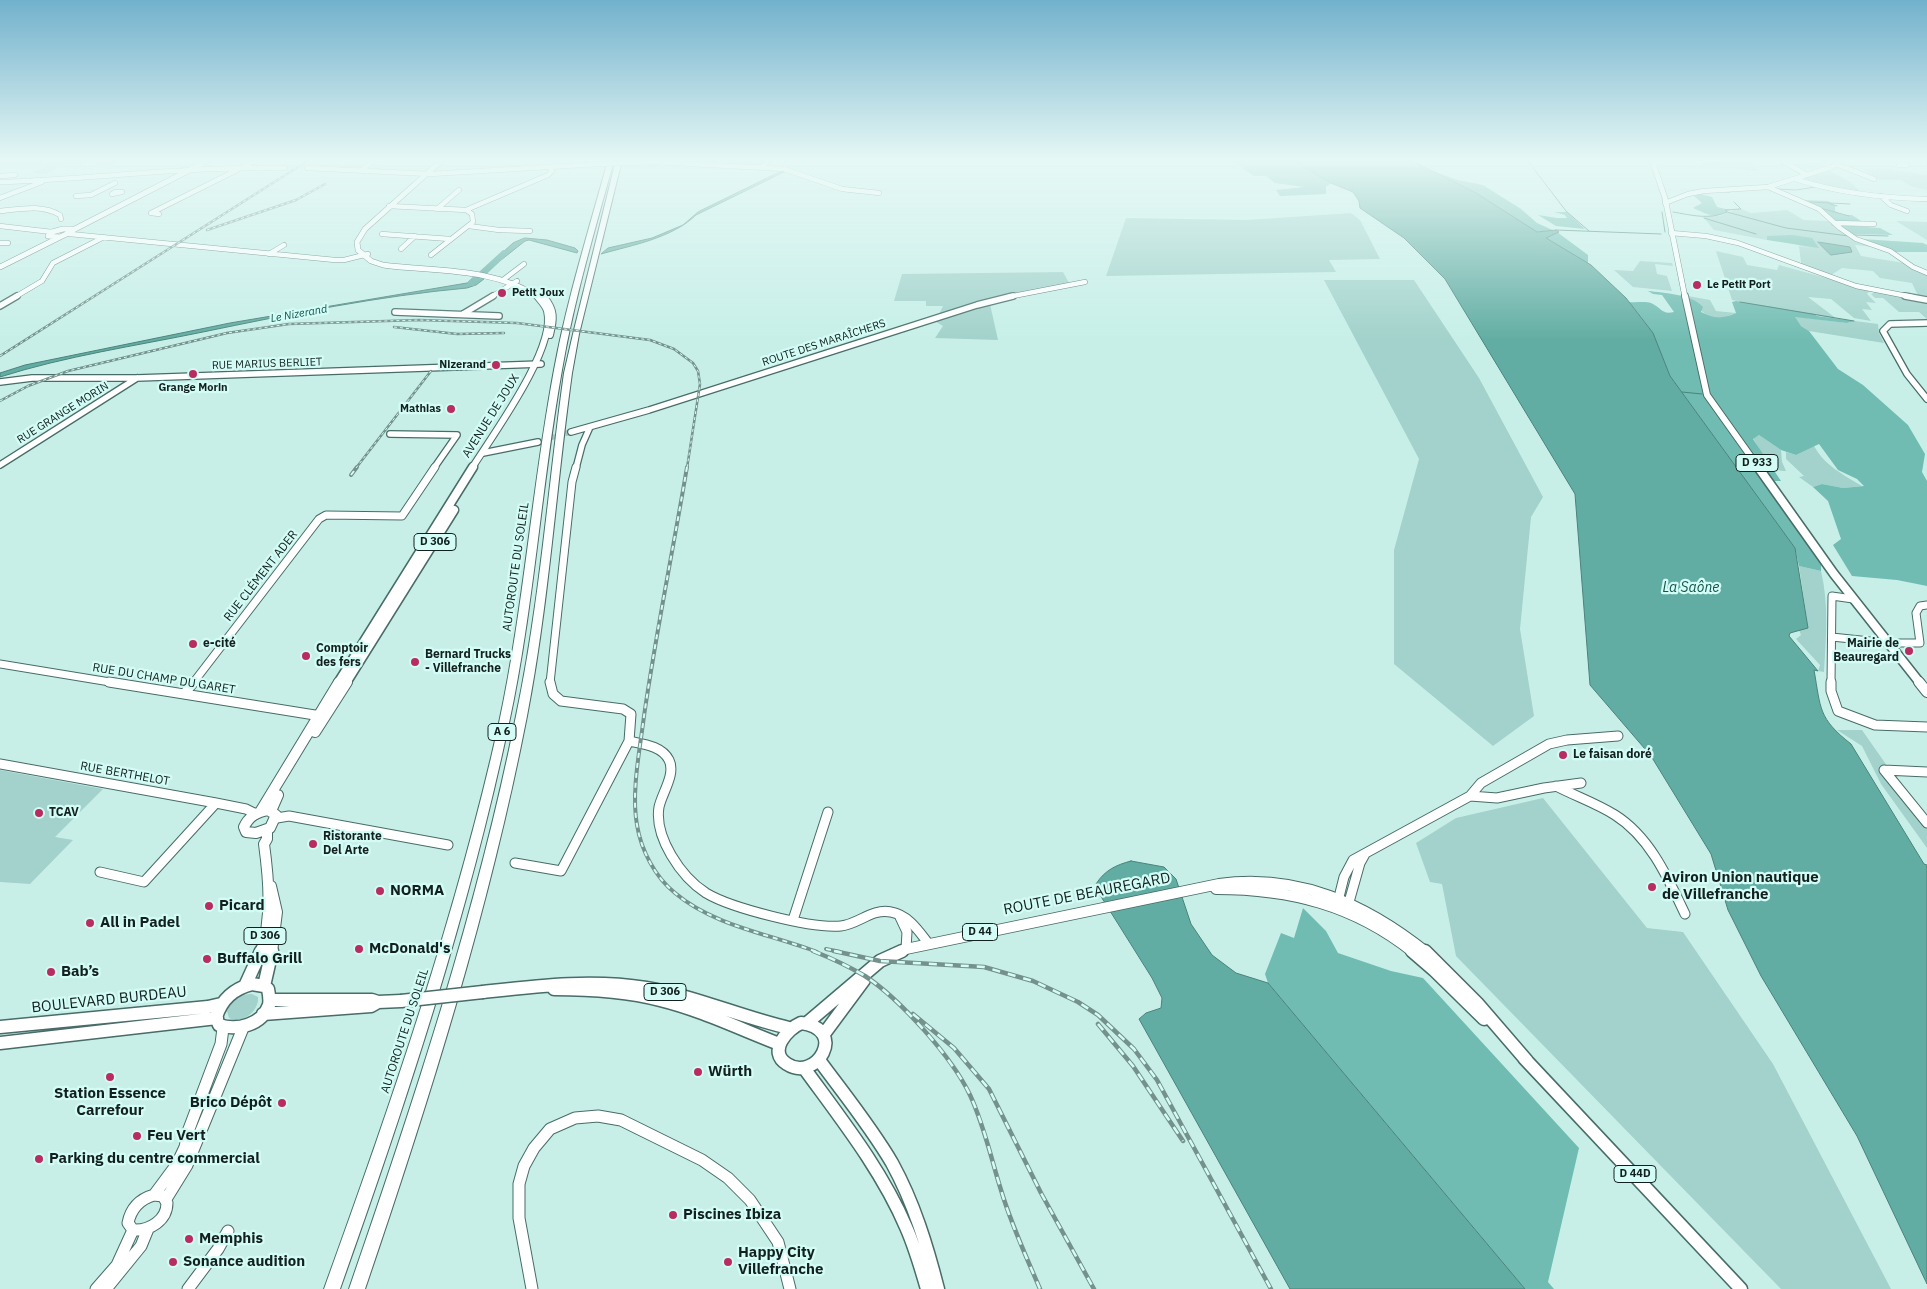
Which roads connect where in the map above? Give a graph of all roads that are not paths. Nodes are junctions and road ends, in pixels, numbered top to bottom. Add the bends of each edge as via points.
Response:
1 (91, 220) edge
2 (375, 220) edge
3 (473, 220) edge
4 (595, 220) edge
5 (604, 220) edge
6 (1669, 220) edge
7 (1831, 220) edge
8 (1834, 223) junction
9 (1874, 224) dead end
10 (0, 226) edge
11 (469, 226) junction
12 (71, 231) junction
13 (530, 231) dead end
14 (1671, 233) junction
15 (52, 234) junction
16 (382, 234) dead end
17 (415, 236) junction
18 (60, 237) junction
19 (104, 237) junction
20 (450, 239) junction
21 (0, 243) edge
22 (8, 243) dead end
23 (47, 243) junction
24 (284, 245) dead end
25 (401, 249) dead end
26 (269, 254) junction
27 (365, 255) junction
28 (431, 255) dead end
29 (524, 264) dead end
30 (0, 267) edge
31 (1927, 273) edge
32 (487, 275) joint
33 (505, 279) junction
34 (516, 282) junction
35 (1085, 282) dead end
36 (1927, 300) edge
37 (0, 306) edge
38 (395, 312) dead end
39 (463, 314) junction
40 (499, 316) dead end
41 (1927, 323) edge
42 (538, 365) junction
43 (137, 378) junction
44 (0, 382) edge
45 (1927, 398) edge
46 (590, 427) junction
47 (571, 432) tunnel mouth
48 (390, 434) dead end
49 (538, 442) tunnel mouth
50 (486, 453) junction
51 (0, 465) edge
52 (1853, 599) junction
53 (1927, 605) edge
54 (1832, 637) junction
55 (1924, 641) edge
56 (1889, 643) junction
57 (0, 664) edge
58 (1927, 692) edge
59 (184, 694) junction
60 (321, 716) junction
61 (1927, 727) edge
62 (1618, 736) dead end
63 (629, 741) junction
64 (0, 764) edge
65 (1927, 772) edge
66 (1581, 783) dead end
67 (1556, 786) junction
68 (1470, 796) junction
69 (216, 803) junction
70 (828, 812) dead end
71 (260, 814) junction
72 (1927, 823) edge
73 (263, 832) junction
74 (264, 844) joint
75 (448, 845) dead end
76 (515, 862) dead end
77 (100, 872) dead end
78 (270, 882) junction
79 (1194, 890) joint
80 (1342, 902) junction
81 (1092, 910) joint
82 (1685, 914) dead end
83 (899, 915) junction
84 (793, 920) junction
85 (928, 943) junction
86 (906, 949) junction
87 (873, 967) junction
88 (245, 986) junction
89 (264, 986) junction
90 (530, 988) junction
91 (270, 1000) junction
92 (378, 1002) junction
93 (221, 1004) junction
94 (263, 1014) junction
95 (220, 1023) junction
96 (807, 1023) junction
97 (0, 1027) edge
98 (242, 1028) junction
99 (789, 1028) junction
100 (824, 1034) junction
101 (0, 1043) edge
102 (779, 1044) junction
103 (819, 1060) junction
104 (804, 1068) junction
105 (154, 1195) junction
106 (166, 1199) junction
107 (148, 1229) junction
108 (132, 1230) junction
109 (228, 1231) dead end
110 (96, 1289) edge
111 (106, 1289) edge
112 (188, 1289) edge
113 (332, 1289) edge
114 (357, 1289) edge
115 (532, 1289) edge
116 (790, 1289) edge
117 (927, 1289) edge
118 (938, 1289) edge
119 (1741, 1289) edge

1 - 12 main road
2 - 27 main road via 365,229 356,246
3 - 11 street
4 - 113 highway, AUTOROUTE DU SOLEIL / A 6 via 561,354 549,421 523,625 494,768 415,1046
5 - 114 highway, A 6 via 568,373 538,624 512,763 460,966
6 - 14 main road, D 933
7 - 8 street
8 - 9 street
8 - 31 street via 1856,239 1890,251
10 - 15 street
11 - 13 street
11 - 20 street
12 - 15 main road
12 - 18 main road
12 - 19 street
14 - 36 street via 1738,242 1856,286
14 - 52 main road, D 933 via 1707,394
15 - 18 main road
15 - 23 main road
16 - 17 street
17 - 20 street
17 - 25 street
18 - 23 main road
19 - 26 street
19 - 37 street via 53,263 42,282
20 - 28 street
21 - 22 street
23 - 30 main road
24 - 26 street
26 - 27 street via 344,260
27 - 32 main road, AVENUE DE JOUX / D 306 via 371,261 394,267
29 - 33 street
32 - 33 main road, AVENUE DE JOUX / D 306
33 - 34 main road, AVENUE DE JOUX / D 306
34 - 39 street
34 - 42 main road, AVENUE DE JOUX / D 306 via 532,292 546,308 547,328
35 - 46 street, ROUTE DES MARAÎCHERS via 977,305
38 - 39 street
39 - 40 street
41 - 45 street via 1890,324 1883,331 1907,374
42 - 43 street, RUE MARIUS BERLIET
42 - 50 main road, AVENUE DE JOUX / D 306
43 - 44 street, RUE MARIUS BERLIET via 32,378
43 - 51 street, RUE GRANGE MORIN
46 - 47 street, ROUTE DES MARAÎCHERS
46 - 63 street via 578,454 572,482 550,689 561,701 623,709 630,714
48 - 59 street, RUE CLÉMENT ADER via 457,435 402,516 326,515 319,519
49 - 50 street
50 - 60 main road, AVENUE DE JOUX / D 306
52 - 54 street via 1832,596
52 - 56 main road, D 933
53 - 55 street via 1920,606 1916,613
54 - 56 street
54 - 61 street via 1831,692 1838,711 1875,725
55 - 56 street
56 - 58 main road, D 933
57 - 59 street, RUE DU CHAMP DU GARET
59 - 60 street, RUE DU CHAMP DU GARET
60 - 71 main road, AVENUE DE JOUX / D 306
62 - 68 street via 1549,744 1481,783
63 - 76 street via 561,871
63 - 84 street via 663,751 670,761 670,775 661,798 659,824 669,848 688,877 707,894
64 - 69 street, RUE BERTHELOT
65 - 72 street via 1884,770
66 - 67 street
67 - 68 street via 1500,799
67 - 82 street via 1616,816 1642,840 1663,868
68 - 80 street via 1368,851
69 - 71 street, RUE BERTHELOT
69 - 77 street via 144,882
70 - 84 street
71 - 73 main road, AVENUE DE JOUX
71 - 73 main road via 244,830 250,834
71 - 75 street, RUE BERTHELOT via 289,816
73 - 74 main road, D 306 via 260,842
74 - 78 main road, D 306
78 - 88 main road, D 306 via 269,925
78 - 89 main road, D 306 via 279,926
79 - 80 main road, ROUTE DE BEAUREGARD / D 44 via 1228,888 1283,892
79 - 81 main road, ROUTE DE BEAUREGARD / D 44
80 - 119 main road, D 44D via 1420,957 1527,1061
81 - 85 main road, ROUTE DE BEAUREGARD / D 44
83 - 84 street via 880,911 850,925 833,928
83 - 85 street via 908,919
83 - 86 street via 907,932
85 - 86 main road, ROUTE DE BEAUREGARD / D 44
86 - 87 main road, ROUTE DE BEAUREGARD / D 44
87 - 96 main road, ROUTE DE BEAUREGARD / D 44
87 - 100 main road, ROUTE DE BEAUREGARD / D 44
88 - 89 main road
88 - 93 main road via 235,990
89 - 91 main road
90 - 92 main road, D 306, bridge
90 - 99 main road, D 306 via 572,982 646,988
90 - 102 main road, D 306 via 579,989 646,997 675,1004
91 - 92 main road, D 306
91 - 94 main road
92 - 94 main road, D 306 via 371,1006
93 - 95 main road
93 - 97 main road, BOULEVARD BURDEAU
94 - 98 main road
95 - 98 main road via 229,1030
95 - 101 main road
95 - 105 street via 221,1044 188,1139 175,1169
96 - 99 main road
96 - 100 main road via 817,1026
98 - 106 street via 187,1165
99 - 102 main road
100 - 103 main road via 826,1047
102 - 104 main road via 785,1062
103 - 104 main road
103 - 118 main road via 882,1148 896,1173 925,1243
104 - 117 main road via 874,1164 894,1200 916,1252
105 - 106 street
105 - 108 street via 142,1200 132,1211 128,1222
106 - 107 street via 165,1213
107 - 108 street
107 - 111 street via 141,1246
108 - 110 street via 118,1265
109 - 112 street
115 - 116 street via 519,1218 519,1184 524,1166 550,1129 575,1118 598,1116 621,1120 702,1160 728,1178 750,1200 778,1242

